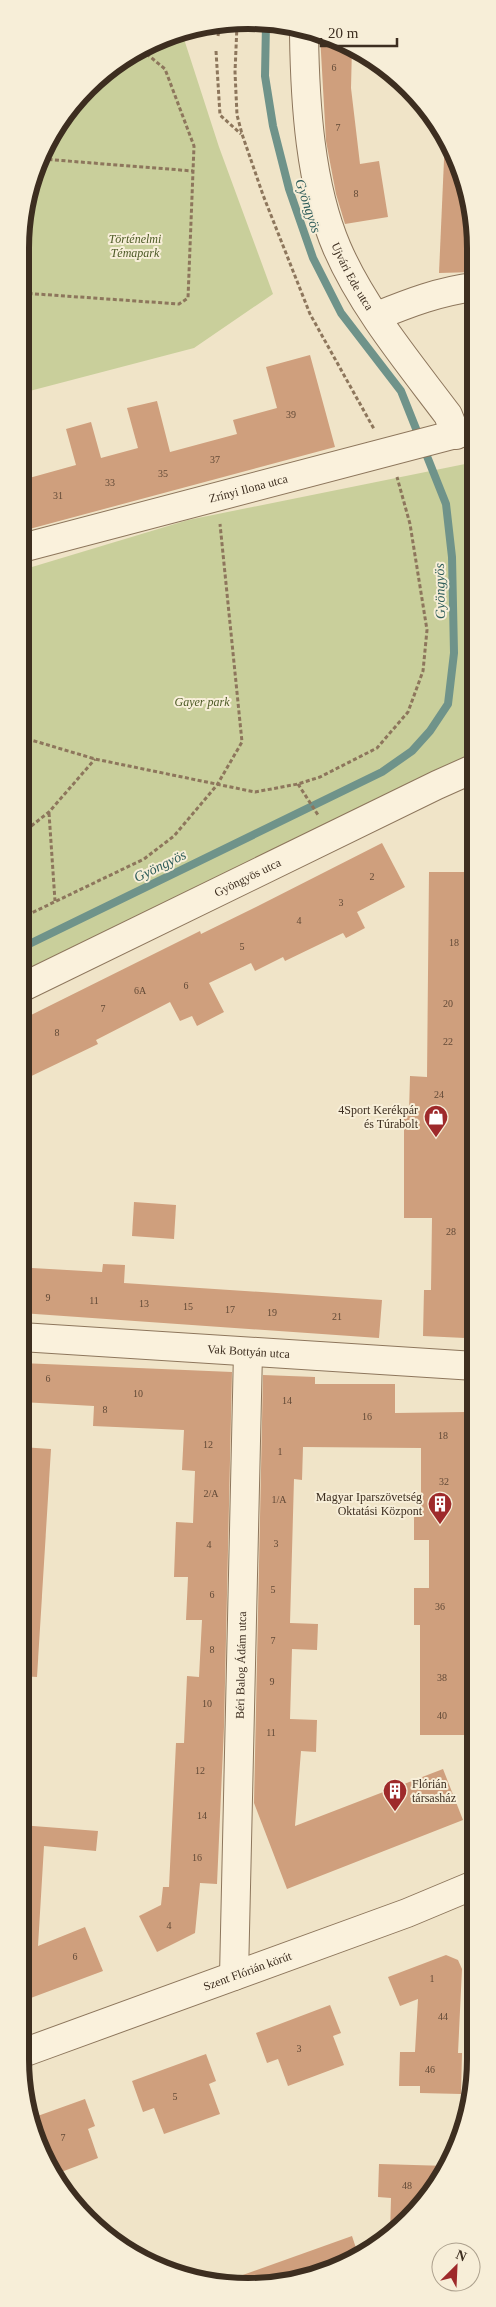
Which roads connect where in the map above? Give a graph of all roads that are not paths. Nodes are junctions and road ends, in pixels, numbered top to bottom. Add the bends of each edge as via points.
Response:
1 (304, 36) edge
2 (467, 288) edge
3 (377, 316) junction
4 (459, 434) edge
5 (29, 546) edge
6 (467, 771) edge
7 (29, 984) edge
8 (29, 1338) edge
9 (248, 1352) junction
10 (467, 1366) edge
11 (467, 1888) edge
12 (234, 1976) junction
13 (29, 2051) edge

1 - 3 street, Ujvári Ede utca via 306,94 324,212 338,250
2 - 3 street via 419,299
3 - 4 street, Ujvári Ede utca
4 - 5 street, Zrínyi Ilona utca via 397,462
6 - 7 street, Gyöngyös utca
8 - 9 street, Vak Bottyán utca
9 - 10 street, Vak Bottyán utca
9 - 12 street, Béri Balog Ádám utca
11 - 12 street, Szent Flórián körút
12 - 13 street, Szent Flórián körút

